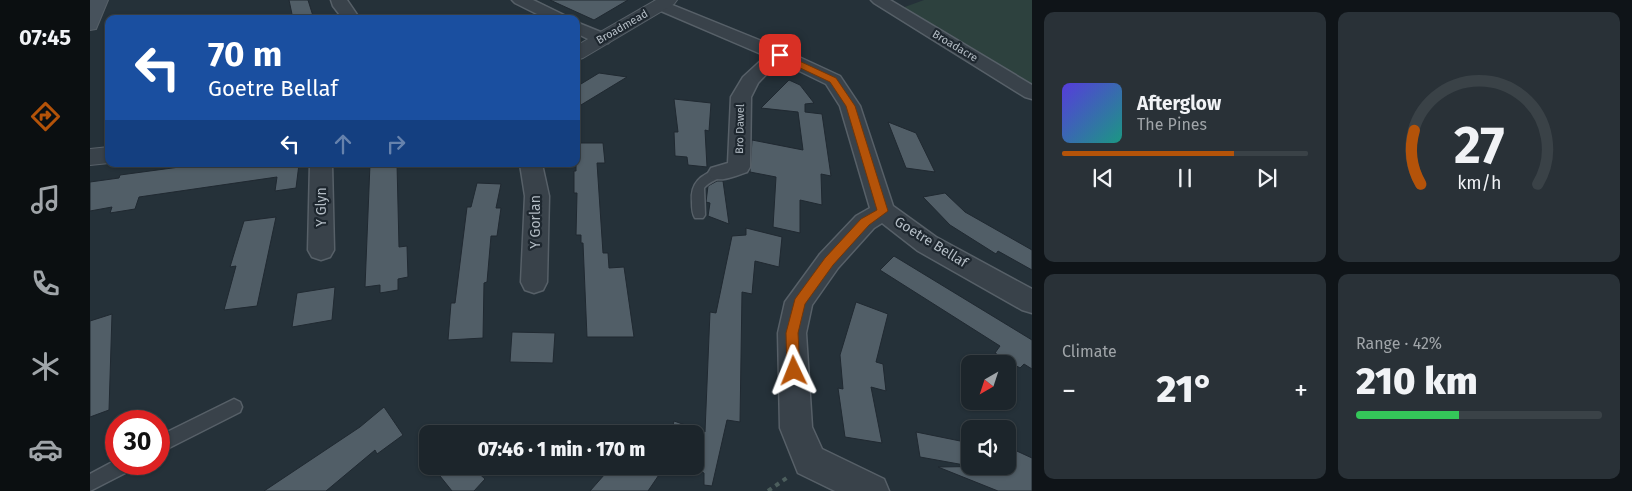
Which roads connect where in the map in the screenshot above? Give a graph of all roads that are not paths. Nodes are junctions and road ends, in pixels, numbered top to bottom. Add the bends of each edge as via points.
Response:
1 (99, 0) edge
2 (339, 0) edge
3 (520, 0) edge
4 (890, 2) edge
5 (664, 3) edge
6 (349, 15) edge
7 (552, 15) edge
8 (90, 25) edge
9 (580, 29) edge
10 (602, 39) junction
11 (580, 52) edge
12 (780, 55) junction
13 (1032, 93) edge
14 (105, 155) edge
15 (90, 157) edge
16 (321, 167) edge
17 (532, 167) edge
18 (719, 173) joint
19 (883, 211) junction
20 (699, 215) dead end
21 (321, 250) dead end
22 (535, 282) dead end
23 (1032, 302) edge
24 (234, 407) dead end
25 (170, 439) edge
26 (105, 475) edge
27 (90, 483) edge
28 (872, 491) edge

1 - 8 main road
2 - 6 street
3 - 7 street
4 - 13 street, Broadacre
5 - 10 street, Broadmead
5 - 12 street, Goetre Bellaf
9 - 10 street
10 - 11 street, Broadmead
12 - 18 street, Bro Dawel via 768,62 750,81 741,97 739,167
12 - 19 street, Goetre Bellaf via 833,80 850,106
14 - 15 street
16 - 21 street, Y Glyn
17 - 22 street, Y Gorlan via 537,196
18 - 20 lane via 698,186
19 - 23 street, Goetre Bellaf via 927,244
19 - 28 street via 865,222 799,302 792,333 796,428 810,461
24 - 25 lane
26 - 27 lane

